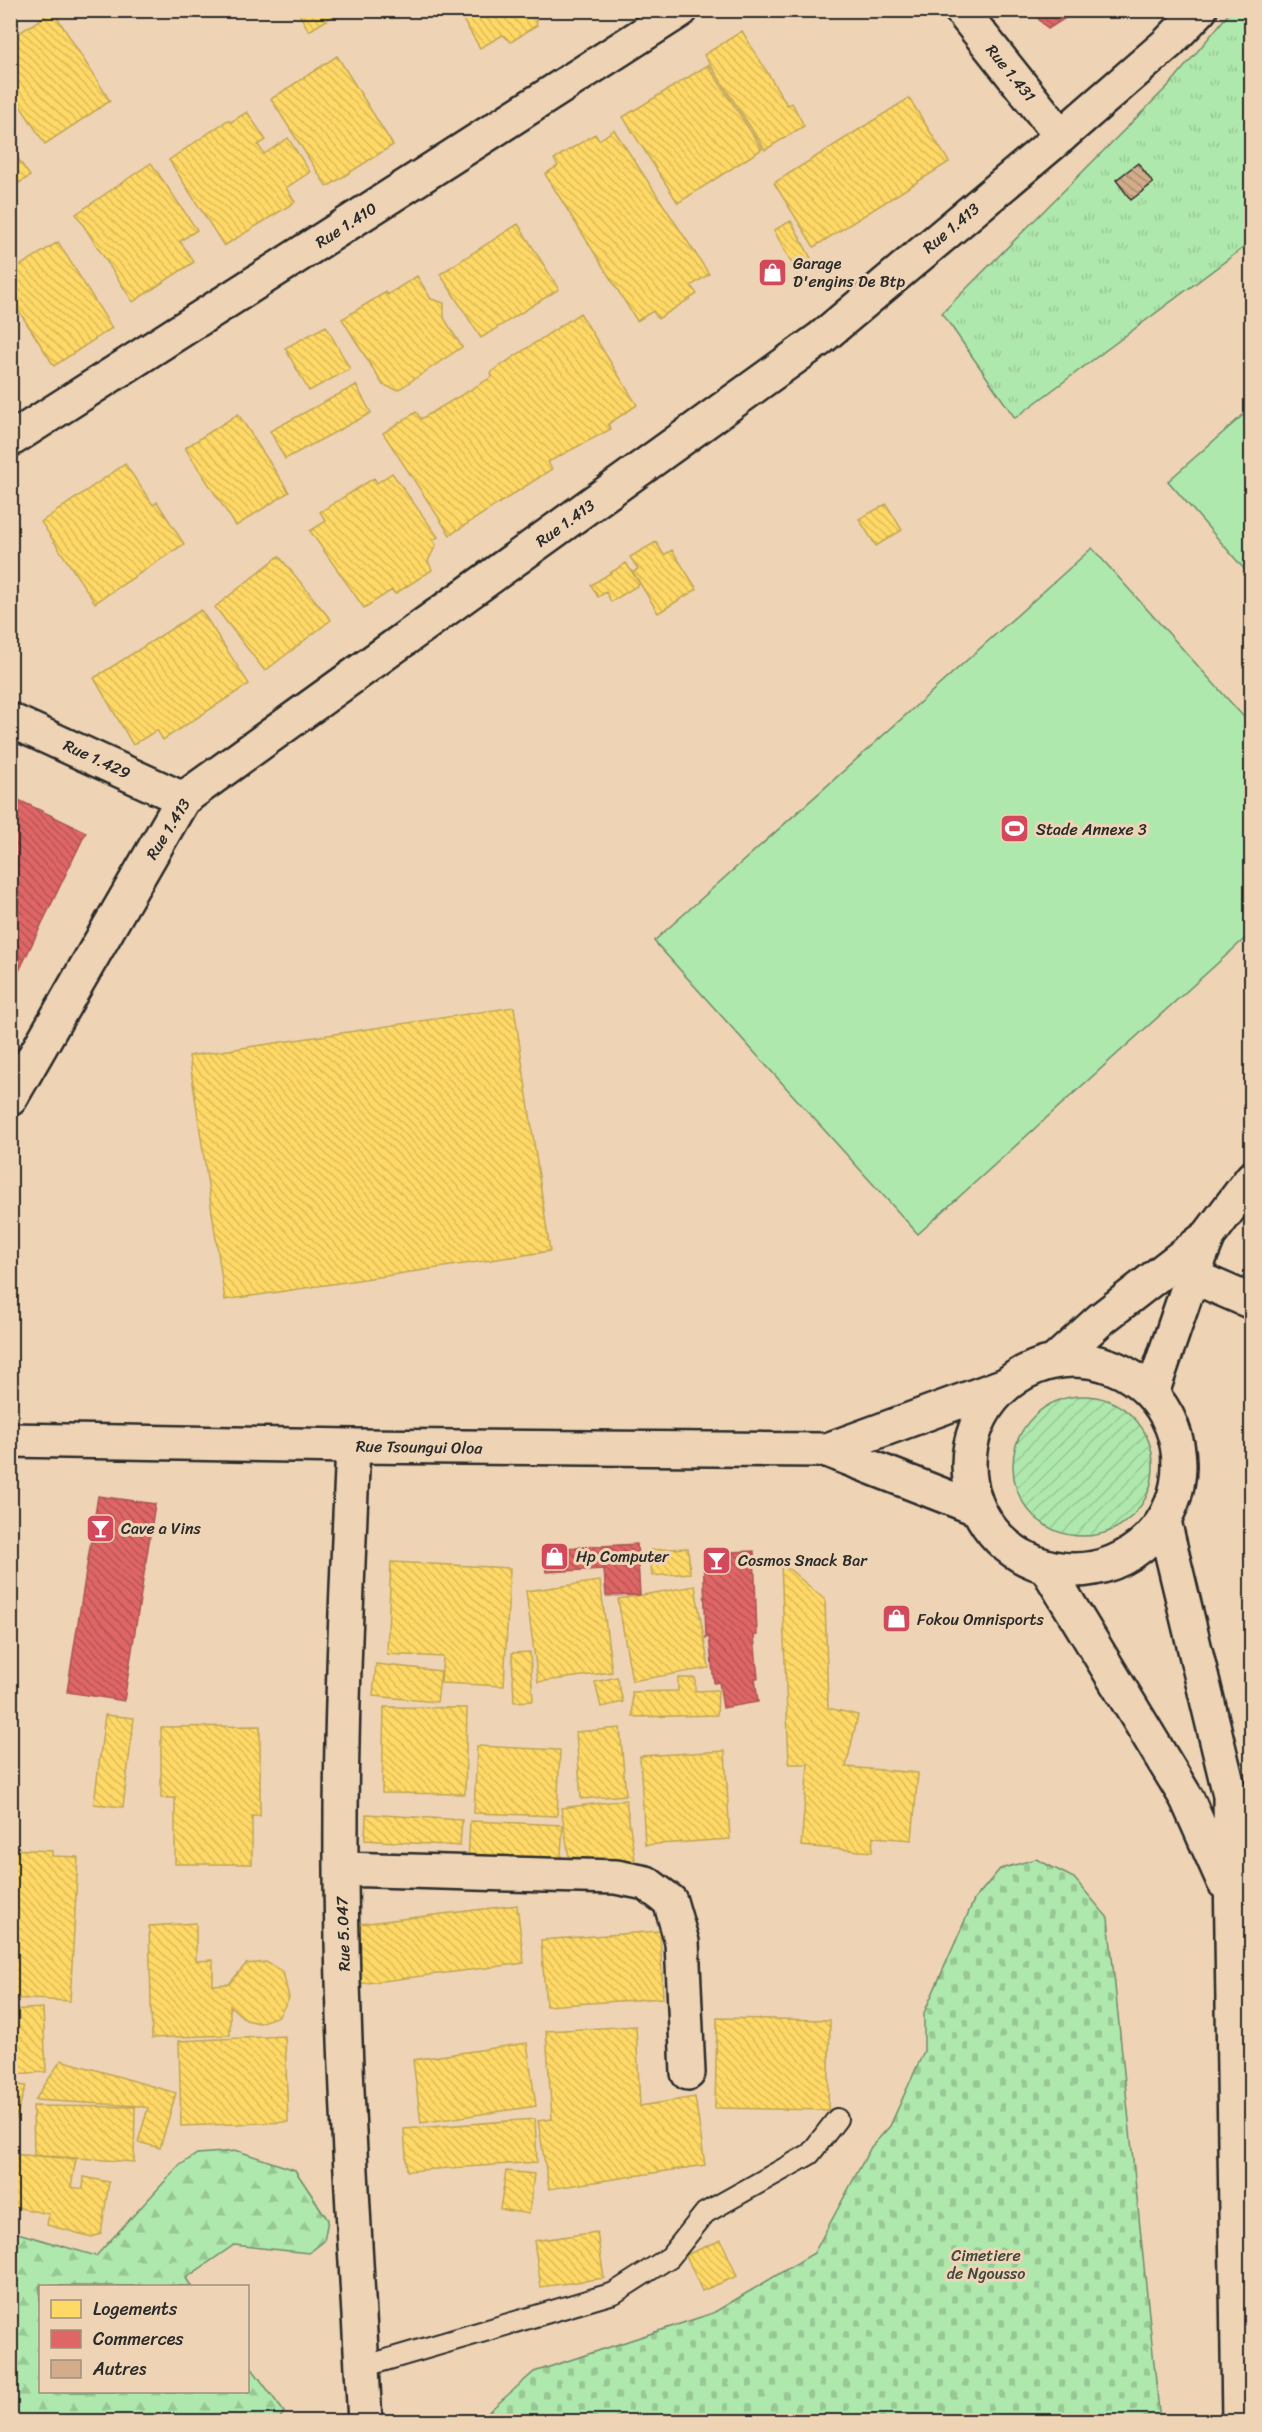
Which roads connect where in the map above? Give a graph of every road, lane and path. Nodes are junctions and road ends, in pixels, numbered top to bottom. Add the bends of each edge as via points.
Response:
1 (681, 10) edge
2 (961, 10) edge
3 (1200, 10) edge
4 (1061, 136) junction
5 (10, 440) edge
6 (10, 720) edge
7 (183, 799) junction
8 (10, 1099) edge
9 (1251, 1178) edge
10 (1209, 1235) junction
11 (1192, 1276) junction
12 (1251, 1302) edge
13 (1056, 1360) junction
14 (1005, 1385) junction
15 (1152, 1393) junction
16 (10, 1440) edge
17 (353, 1446) junction
18 (827, 1450) junction
19 (978, 1509) junction
20 (1164, 1521) junction
21 (1047, 1568) junction
22 (1240, 1794) edge
23 (1187, 1799) junction
24 (341, 1869) junction
25 (1230, 1894) junction
26 (688, 2073) dead end
27 (837, 2119) dead end
28 (362, 2367) junction
29 (365, 2421) edge
30 (1239, 2421) edge

1 - 5 street, Rue 1.410
2 - 4 street, Rue 1.431
3 - 4 street, Rue 1.413
4 - 7 street, Rue 1.413 via 820,339
6 - 7 street, Rue 1.429
7 - 8 street, Rue 1.413
9 - 10 street
10 - 11 street
10 - 13 street via 1101,1319
11 - 12 street
11 - 15 street
13 - 14 street via 1029,1369
13 - 15 street via 1091,1360 1114,1367
14 - 18 street
14 - 19 street via 983,1411 970,1443 968,1477
15 - 20 street via 1173,1426 1181,1464 1173,1503
16 - 17 street, Rue Tsoungui Oloa
17 - 18 street, Rue Tsoungui Oloa
17 - 24 street, Rue 5.047 via 343,1671
18 - 19 street
19 - 21 street via 995,1536 1019,1556
20 - 21 street via 1142,1546 1113,1563 1081,1571
20 - 22 street
21 - 23 street
22 - 23 street
22 - 25 street
23 - 25 street
24 - 26 street via 616,1877 646,1883 670,1901 682,1942
24 - 28 street, Rue 5.047 via 348,2138
25 - 30 street
27 - 28 lane via 810,2154 705,2213 670,2257 614,2293
28 - 29 street, Rue 5.047

